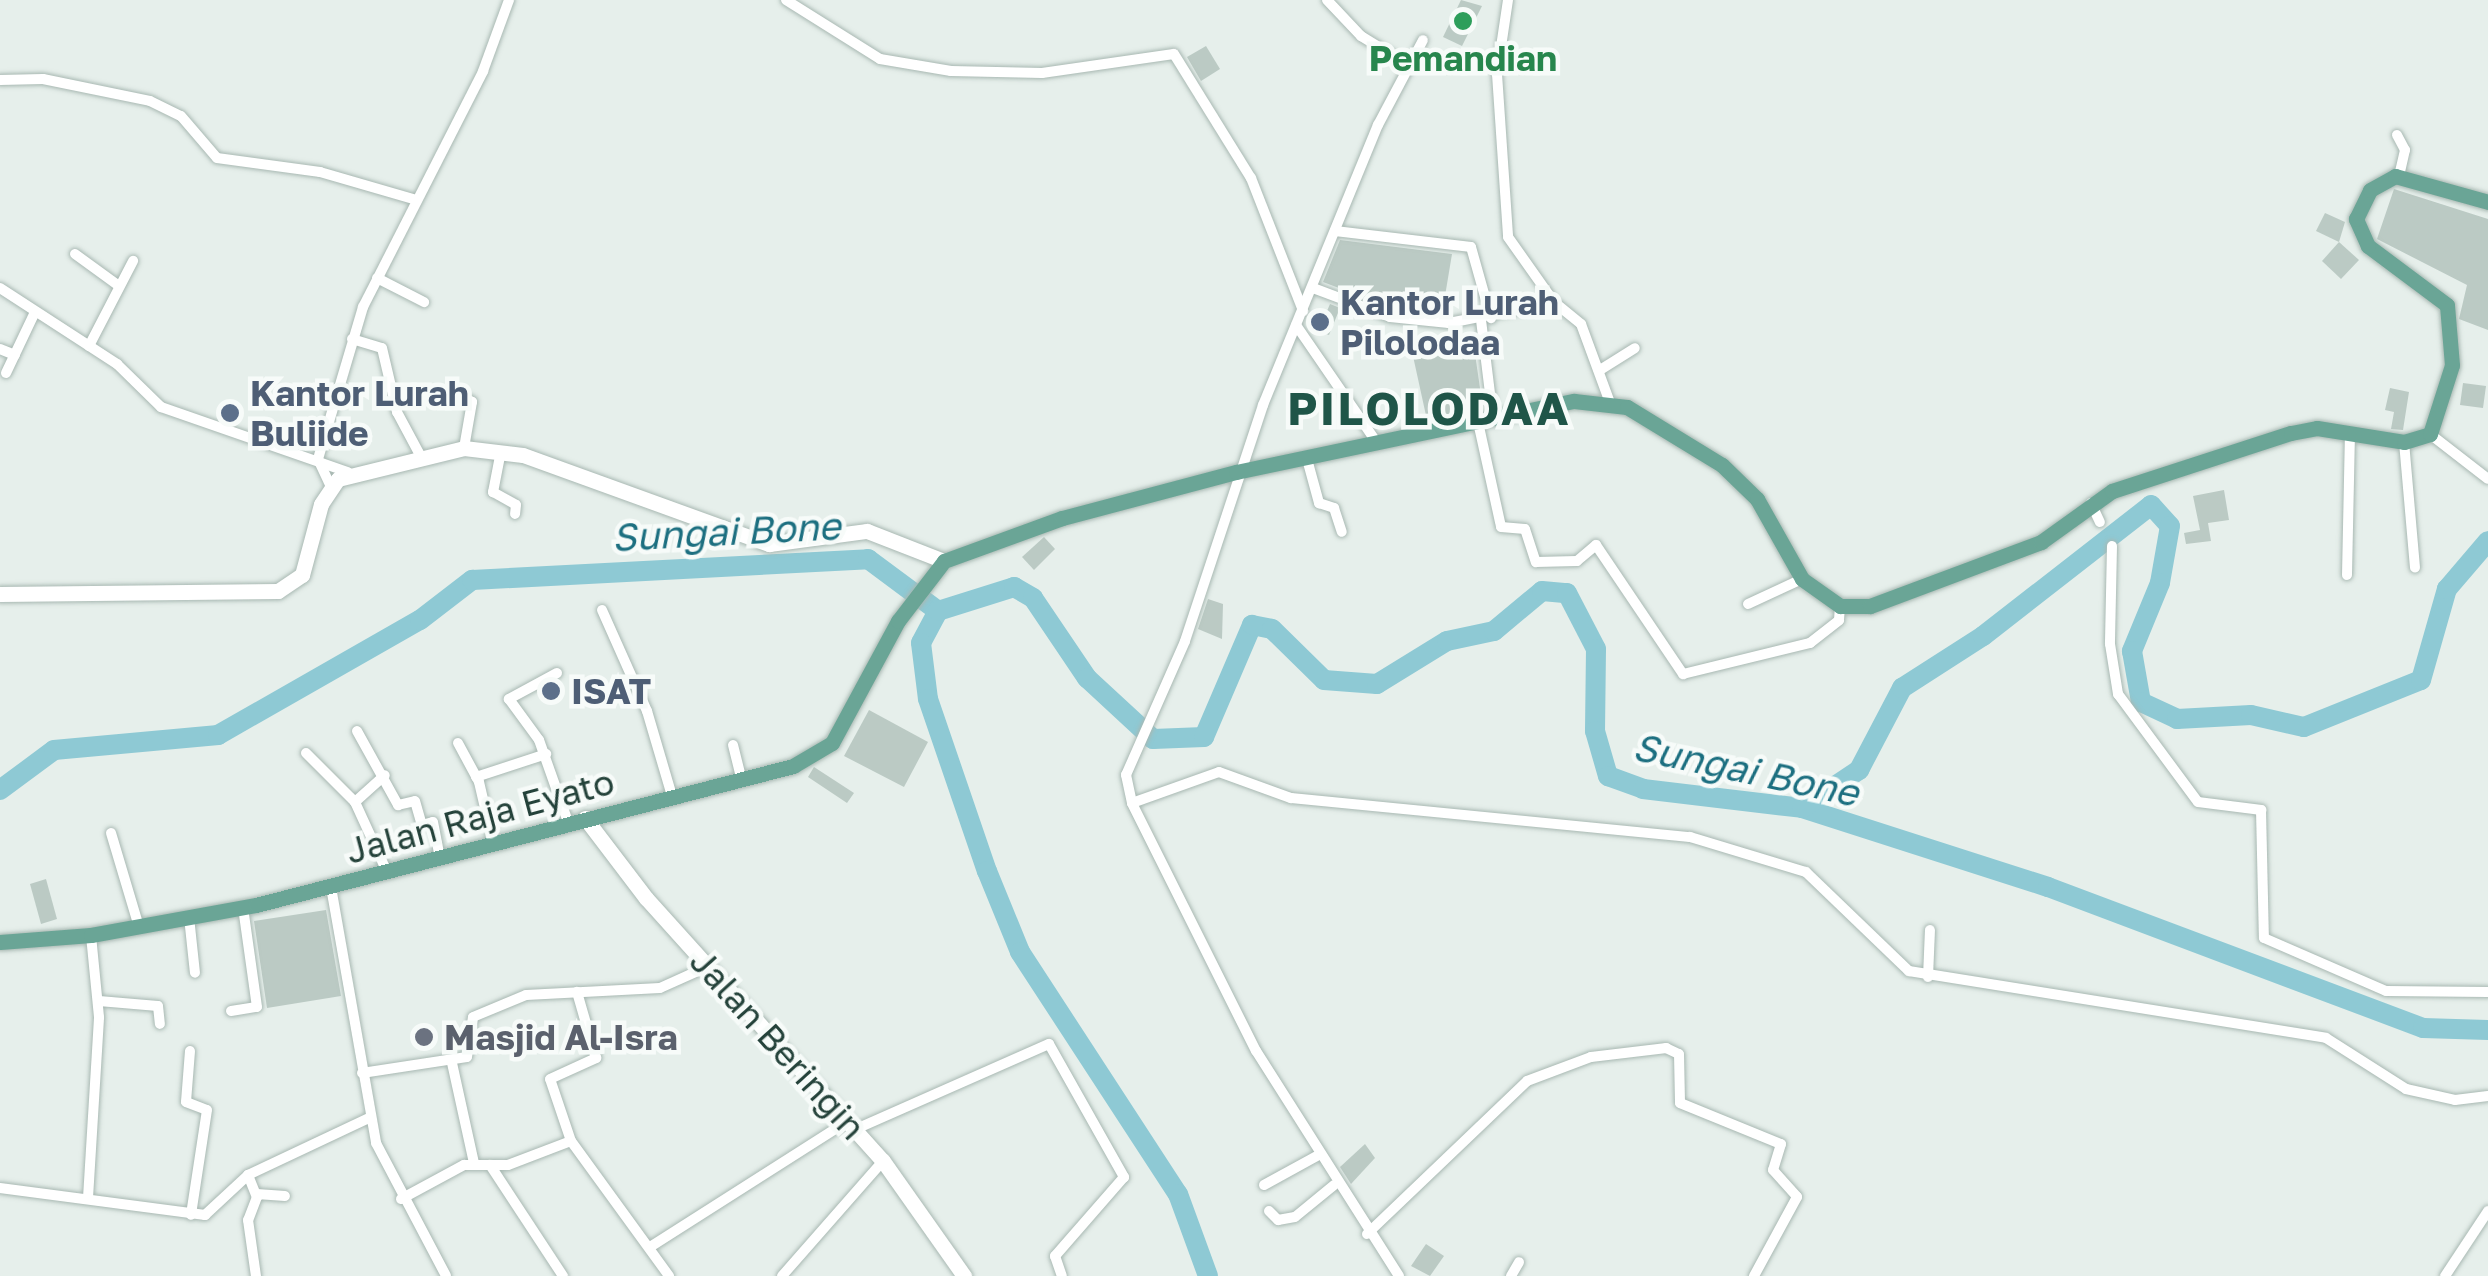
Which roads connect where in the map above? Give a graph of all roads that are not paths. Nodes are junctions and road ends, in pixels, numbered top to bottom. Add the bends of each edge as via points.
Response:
1 (509, 0) edge
2 (786, 0) edge
3 (1328, 0) edge
4 (1508, 0) edge
5 (1423, 40) dead end
6 (1405, 63) junction
7 (0, 80) edge
8 (2397, 135) dead end
9 (2399, 177) junction
10 (413, 199) junction
11 (2488, 202) edge
12 (1334, 230) junction
13 (75, 254) dead end
14 (133, 261) dead end
15 (377, 278) junction
16 (118, 286) junction
17 (0, 288) edge
18 (1313, 288) junction
19 (424, 302) dead end
20 (1554, 302) junction
21 (1302, 311) junction
22 (35, 312) junction
23 (1486, 319) junction
24 (1296, 325) junction
25 (352, 340) junction
26 (88, 346) junction
27 (1635, 348) dead end
28 (0, 349) edge
29 (15, 355) junction
30 (1600, 370) junction
31 (6, 372) dead end
32 (465, 398) dead end
33 (1610, 403) junction
34 (1486, 420) junction
35 (2350, 432) junction
36 (2430, 434) junction
37 (2404, 442) junction
38 (1377, 443) junction
39 (464, 448) junction
40 (502, 451) junction
41 (420, 456) junction
42 (318, 458) junction
43 (1307, 459) junction
44 (348, 472) junction
45 (1236, 472) junction
46 (2488, 479) edge
47 (330, 487) junction
48 (2091, 503) junction
49 (515, 514) dead end
50 (2100, 522) dead end
51 (1342, 532) dead end
52 (2112, 546) dead end
53 (939, 565) junction
54 (2415, 568) dead end
55 (2347, 576) dead end
56 (1802, 579) junction
57 (0, 594) edge
58 (1748, 604) dead end
59 (1840, 606) junction
60 (602, 610) dead end
61 (557, 673) dead end
62 (357, 731) dead end
63 (458, 743) dead end
64 (733, 746) dead end
65 (306, 753) dead end
66 (546, 754) junction
67 (385, 775) junction
68 (476, 777) junction
69 (742, 780) junction
70 (672, 796) junction
71 (355, 802) junction
72 (1132, 803) junction
73 (586, 818) junction
74 (568, 822) junction
75 (111, 833) dead end
76 (494, 842) junction
77 (440, 857) junction
78 (386, 872) junction
79 (331, 887) junction
80 (243, 907) junction
81 (189, 917) junction
82 (139, 927) junction
83 (1930, 930) dead end
84 (91, 935) junction
85 (0, 942) edge
86 (709, 966) junction
87 (195, 974) dead end
88 (1928, 977) junction
89 (577, 992) junction
90 (2488, 992) edge
91 (99, 1001) junction
92 (231, 1010) dead end
93 (160, 1024) dead end
94 (190, 1051) dead end
95 (452, 1063) junction
96 (362, 1072) junction
97 (2488, 1096) edge
98 (370, 1117) junction
99 (852, 1125) junction
100 (571, 1141) junction
101 (1317, 1156) junction
102 (883, 1161) junction
103 (474, 1163) junction
104 (490, 1165) junction
105 (248, 1176) junction
106 (1264, 1184) dead end
107 (1334, 1185) junction
108 (0, 1188) edge
109 (256, 1194) junction
110 (285, 1196) dead end
111 (88, 1198) junction
112 (401, 1199) junction
113 (1269, 1211) dead end
114 (2488, 1211) edge
115 (191, 1214) junction
116 (1366, 1234) junction
117 (650, 1248) junction
118 (1519, 1262) dead end
119 (256, 1276) edge
120 (446, 1276) edge
121 (563, 1276) edge
122 (668, 1276) edge
123 (782, 1276) edge
124 (964, 1276) edge
125 (1062, 1276) edge
126 (1399, 1276) edge
127 (1511, 1276) edge
128 (1754, 1276) edge
129 (2446, 1276) edge

1 - 10 street via 483,71
2 - 21 street via 880,59 950,71 1042,73 1174,54 1251,178
3 - 6 street via 1361,36
4 - 20 street via 1496,74 1508,237
5 - 6 street
6 - 12 street
7 - 10 street via 43,79 150,102 180,116 218,158 320,172
8 - 9 street via 2405,150
9 - 11 main road
9 - 36 main road via 2370,190 2356,218 2368,246 2447,305 2452,366
10 - 15 street
12 - 18 street
12 - 23 street via 1471,246
13 - 16 street
14 - 16 street
15 - 19 street
15 - 25 street
16 - 26 street
17 - 22 street
18 - 21 street
18 - 23 street via 1390,317
20 - 23 street
20 - 30 street via 1581,324
21 - 24 street
22 - 26 street
22 - 29 street
23 - 34 street
24 - 38 street
24 - 45 street
25 - 41 street via 382,348 397,412
25 - 42 street
26 - 42 street via 161,407
27 - 30 street
28 - 29 street
29 - 31 street
30 - 33 street
32 - 39 street via 472,402
33 - 34 main road via 1574,401
33 - 56 main road via 1743,480
34 - 38 main road
34 - 59 street via 1501,527 1525,529 1536,562 1577,561 1596,545 1683,674 1788,652 1837,622
35 - 37 main road
35 - 48 main road via 2290,433
35 - 55 street
36 - 37 main road
36 - 46 street
37 - 54 street
38 - 43 main road
39 - 40 street
39 - 41 street
40 - 49 street via 493,492 516,505
40 - 53 street via 682,507 770,544 867,531
41 - 44 street
42 - 44 street
42 - 47 street
43 - 45 main road
43 - 51 street via 1319,503 1334,508
44 - 47 street
45 - 53 main road via 1062,518
45 - 72 street via 1184,642 1132,756 1126,776
47 - 57 street via 302,575 278,591
48 - 50 street
48 - 59 main road via 2030,548 1870,606
52 - 90 street via 2118,694 2198,802 2260,810 2264,938 2386,991
53 - 69 main road, Jalan Raja Eyato via 898,621 832,742 793,766
56 - 58 street
56 - 59 main road
60 - 70 street via 647,711
61 - 66 street via 509,699
62 - 67 street
63 - 68 street
64 - 69 street
65 - 71 street
66 - 68 street
66 - 74 street
67 - 71 street
67 - 77 street via 398,805 415,801 422,825 433,822
68 - 76 street
69 - 70 main road, Jalan Raja Eyato
70 - 73 main road, Jalan Raja Eyato
71 - 78 street
72 - 88 street via 1219,772 1291,798 1708,841 1806,872 1900,967
72 - 101 street
73 - 74 main road, Jalan Raja Eyato
73 - 86 street, Jalan Beringin
74 - 76 main road, Jalan Raja Eyato
75 - 82 street
76 - 77 main road, Jalan Raja Eyato
77 - 78 main road, Jalan Raja Eyato
78 - 79 main road, Jalan Raja Eyato
79 - 80 main road, Jalan Raja Eyato
79 - 96 street
80 - 81 main road, Jalan Raja Eyato
80 - 92 street via 257,1007
81 - 82 main road, Jalan Raja Eyato
81 - 87 street
82 - 84 main road, Jalan Raja Eyato
83 - 88 street
84 - 85 main road, Jalan Raja Eyato
84 - 91 street
86 - 89 street via 660,988
86 - 99 street, Jalan Beringin
88 - 97 street via 2326,1038 2406,1089 2456,1100
89 - 95 street via 537,992 476,1014 472,1050
89 - 100 street via 596,1058 550,1079
91 - 93 street via 158,1006
91 - 111 street
94 - 115 street via 186,1102 207,1110
95 - 96 street
95 - 103 street
96 - 98 street
98 - 105 street
98 - 112 street
99 - 102 street, Jalan Beringin
99 - 117 street
99 - 125 street via 1049,1044 1124,1177 1056,1256
100 - 104 street
100 - 117 street
101 - 106 street
101 - 107 street
102 - 123 street
102 - 124 street, Jalan Beringin
103 - 104 street
103 - 112 street
104 - 121 street
105 - 109 street
105 - 115 street via 212,1212
107 - 113 street via 1295,1218 1278,1220
107 - 116 street
108 - 111 street
109 - 110 street
109 - 119 street via 248,1220
111 - 115 street
112 - 120 street
114 - 129 street
116 - 126 street
116 - 128 street via 1527,1080 1591,1057 1666,1048 1680,1057 1680,1103 1781,1144 1773,1170 1797,1198
117 - 122 street
118 - 127 street

